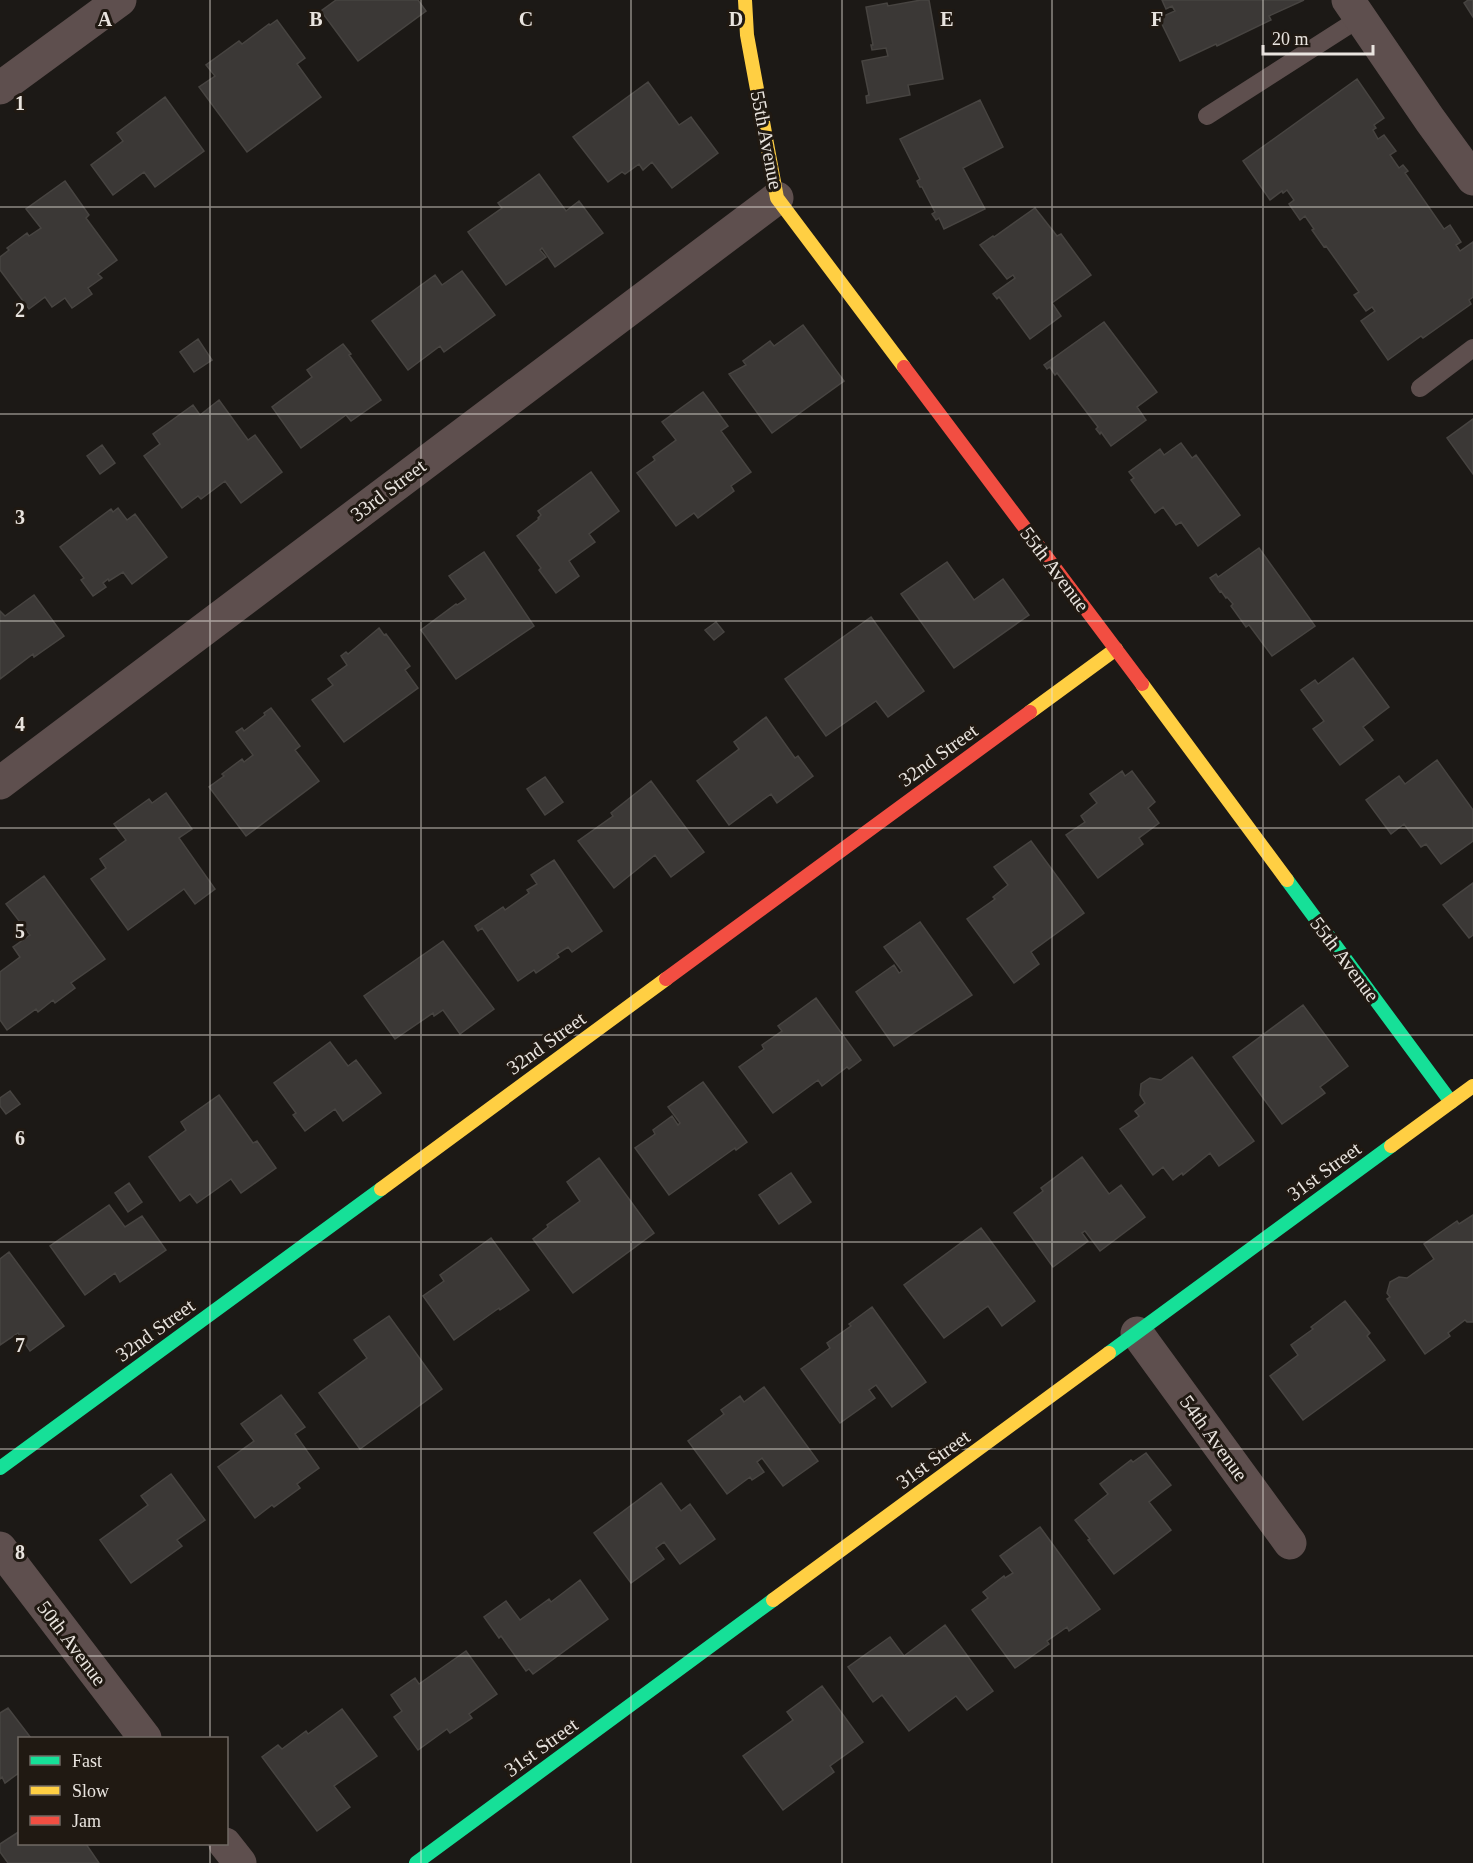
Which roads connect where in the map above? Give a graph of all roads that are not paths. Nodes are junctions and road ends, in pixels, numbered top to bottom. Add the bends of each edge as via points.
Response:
1 (120, 0) edge
2 (745, 0) edge
3 (1354, 9) edge
4 (0, 88) edge
5 (1207, 116) dead end
6 (1473, 178) edge
7 (777, 198) junction
8 (1473, 348) edge
9 (1420, 388) dead end
10 (1116, 649) junction
11 (0, 783) edge
12 (1473, 1086) edge
13 (1451, 1102) junction
14 (1137, 1333) junction
15 (0, 1468) edge
16 (1290, 1544) dead end
17 (0, 1548) edge
18 (144, 1737) edge
19 (226, 1845) edge
20 (240, 1863) edge
21 (416, 1863) edge

1 - 4 street
2 - 7 street, 55th Avenue via 747,35
3 - 5 lane
3 - 6 street
7 - 10 street, 55th Avenue
7 - 11 street, 33rd Street
8 - 9 lane
10 - 13 street, 55th Avenue
10 - 15 street, 32nd Street
12 - 13 street, 31st Street
13 - 14 street, 31st Street
14 - 16 street, 54th Avenue
14 - 21 street, 31st Street
17 - 18 street, 50th Avenue
19 - 20 street

